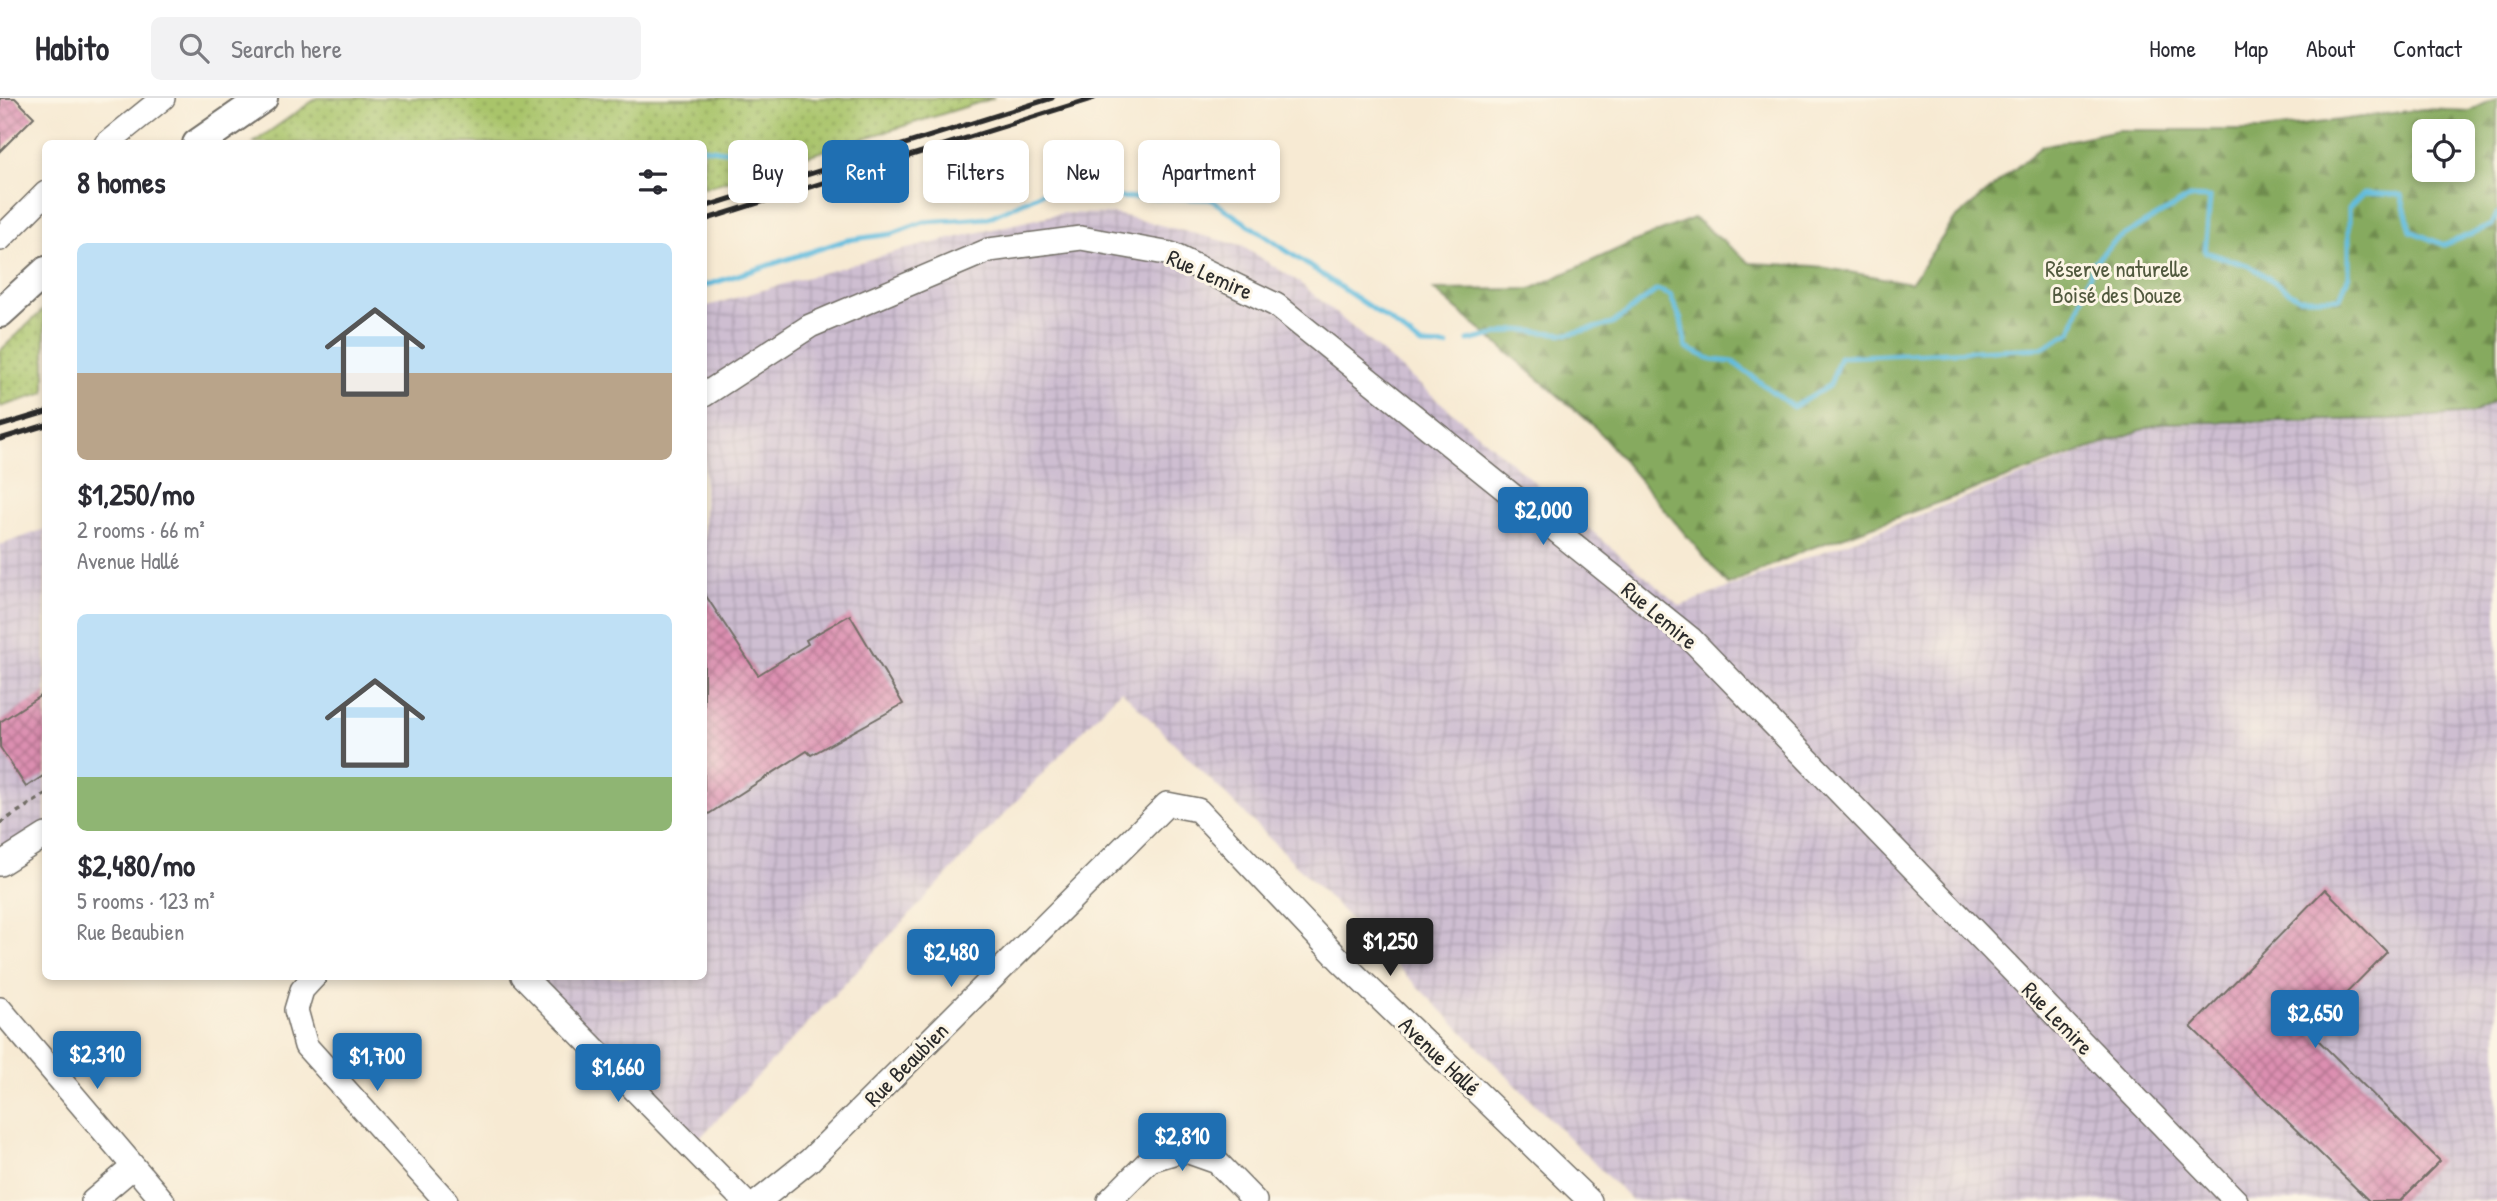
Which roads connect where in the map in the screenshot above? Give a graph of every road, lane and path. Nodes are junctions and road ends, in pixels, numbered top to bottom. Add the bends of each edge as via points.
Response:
1 (163, 98) edge
2 (263, 98) edge
3 (111, 140) edge
4 (203, 140) edge
5 (42, 198) edge
6 (0, 239) edge
7 (42, 275) edge
8 (0, 313) edge
9 (707, 393) edge
10 (42, 797) edge
11 (1167, 804) joint
12 (0, 823) edge
13 (42, 838) edge
14 (0, 864) edge
15 (311, 980) edge
16 (527, 980) edge
17 (0, 1009) edge
18 (133, 1167) junction
19 (93, 1201) edge
20 (163, 1201) edge
21 (446, 1201) edge
22 (744, 1201) edge
23 (759, 1201) edge
24 (1109, 1201) edge
25 (1255, 1201) edge
26 (1590, 1201) edge
27 (2236, 1201) edge

1 - 3 street
2 - 4 main road
5 - 6 street
7 - 8 main road
9 - 27 street, Rue Lemire via 810,326 989,250 1081,238 1171,254 1276,305 1691,639
10 - 12 path
11 - 23 street, Rue Beaubien via 810,1160
11 - 26 street, Avenue Hallé via 1198,810 1342,962
13 - 14 street
15 - 21 street via 302,990 296,1010 306,1046
16 - 22 street
17 - 18 street
18 - 19 street
18 - 20 street
24 - 25 street via 1150,1160 1184,1150 1217,1162

